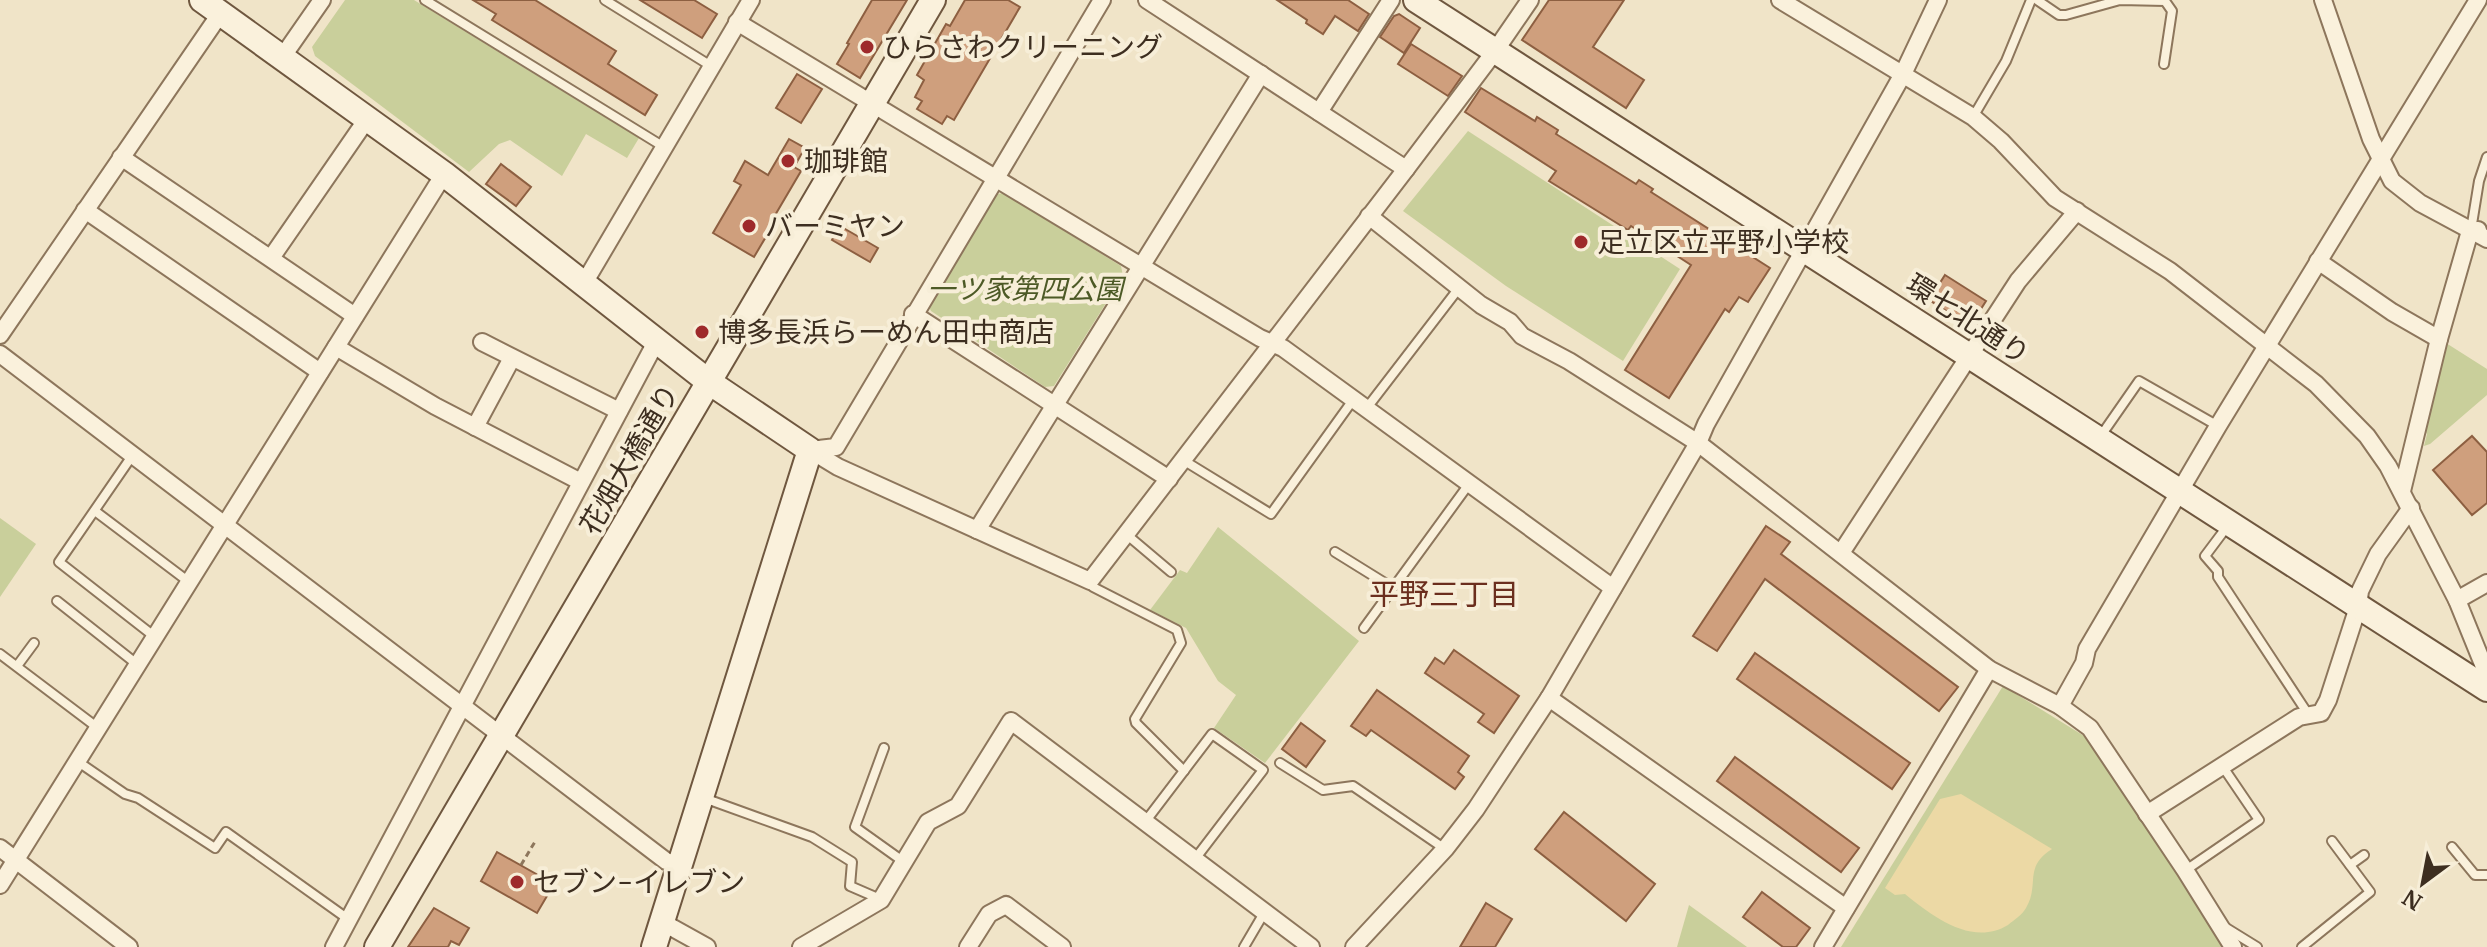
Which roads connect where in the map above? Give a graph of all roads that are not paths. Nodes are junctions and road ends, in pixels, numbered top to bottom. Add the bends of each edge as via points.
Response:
1 (322, 0) edge
2 (425, 0) edge
3 (605, 0) edge
4 (751, 0) edge
5 (933, 0) edge
6 (1102, 0) edge
7 (1147, 0) edge
8 (1391, 0) edge
9 (1416, 0) edge
10 (1530, 0) edge
11 (1780, 0) edge
12 (1938, 0) edge
13 (2034, 0) edge
14 (2323, 0) edge
15 (2478, 0) edge
16 (211, 7) edge
17 (737, 22) junction
18 (1495, 51) junction
19 (281, 59) junction
20 (2164, 64) dead end
21 (711, 66) junction
22 (1261, 74) junction
23 (1903, 74) junction
24 (872, 104) junction
25 (1319, 112) junction
26 (1973, 117) junction
27 (367, 119) junction
28 (664, 147) junction
29 (121, 157) junction
30 (2487, 157) edge
31 (2380, 159) junction
32 (1406, 169) junction
33 (444, 174) junction
34 (996, 177) junction
35 (85, 210) junction
36 (2077, 211) junction
37 (1369, 216) junction
38 (2479, 230) edge
39 (2487, 239) edge
40 (1805, 250) junction
41 (271, 258) junction
42 (2318, 261) junction
43 (1140, 266) junction
44 (583, 285) junction
45 (1459, 288) junction
46 (913, 314) junction
47 (355, 316) junction
48 (0, 335) edge
49 (2439, 339) junction
50 (482, 342) dead end
51 (656, 342) junction
52 (1272, 343) junction
53 (2268, 346) junction
54 (336, 347) junction
55 (0, 354) edge
56 (1968, 355) junction
57 (512, 358) junction
58 (320, 372) junction
59 (709, 382) junction
60 (1054, 404) junction
61 (1359, 405) junction
62 (619, 411) junction
63 (2218, 426) junction
64 (475, 427) junction
65 (2099, 440) junction
66 (1698, 443) junction
67 (810, 450) junction
68 (132, 456) junction
69 (1183, 460) junction
70 (1169, 479) junction
71 (581, 482) junction
72 (1469, 484) junction
73 (2402, 491) junction
74 (2179, 492) junction
75 (2411, 508) junction
76 (95, 511) junction
77 (2230, 524) junction
78 (225, 526) junction
79 (977, 530) junction
80 (1126, 534) junction
81 (1335, 552) dead end
82 (1841, 553) junction
83 (1171, 572) dead end
84 (1090, 581) junction
85 (189, 583) junction
86 (2487, 583) edge
87 (1393, 588) junction
88 (1613, 588) junction
89 (2457, 600) junction
90 (57, 601) dead end
91 (2358, 607) junction
92 (1364, 628) dead end
93 (155, 637) junction
94 (34, 643) dead end
95 (0, 654) edge
96 (138, 665) junction
97 (17, 666) junction
98 (1989, 669) junction
99 (2486, 683) edge
100 (1549, 698) junction
101 (461, 706) junction
102 (2060, 706) junction
103 (2308, 714) junction
104 (98, 728) junction
105 (501, 737) junction
106 (884, 748) dead end
107 (77, 761) junction
108 (1280, 763) dead end
109 (2223, 767) junction
110 (1184, 771) junction
111 (700, 797) junction
112 (2147, 814) junction
113 (1145, 822) junction
114 (2332, 841) dead end
115 (2452, 847) dead end
116 (0, 848) edge
117 (1445, 849) junction
118 (2364, 855) dead end
119 (1195, 859) junction
120 (15, 860) junction
121 (904, 862) junction
122 (2350, 865) junction
123 (681, 866) junction
124 (2185, 870) junction
125 (2487, 875) edge
126 (0, 885) edge
127 (881, 900) junction
128 (1846, 908) junction
129 (1264, 913) junction
130 (349, 920) junction
131 (662, 922) junction
132 (2219, 924) junction
133 (129, 947) edge
134 (334, 947) edge
135 (377, 947) edge
136 (654, 947) edge
137 (707, 947) edge
138 (801, 947) edge
139 (968, 947) edge
140 (1062, 947) edge
141 (1244, 947) edge
142 (1311, 947) edge
143 (1354, 947) edge
144 (1823, 947) edge
145 (2233, 947) edge
146 (2257, 947) edge
147 (2302, 947) edge

1 - 19 street
2 - 28 lane
3 - 21 lane
4 - 17 street
5 - 24 street, 花畑大橋通り
6 - 34 street
7 - 22 street
8 - 25 street
9 - 18 street, 環七北通り
10 - 18 street
11 - 23 street
12 - 23 street
13 - 20 lane via 2059,15 2120,0 2165,1 2172,11
13 - 26 lane
14 - 31 street
15 - 31 street
16 - 19 street
16 - 29 street
17 - 21 street
17 - 24 street
18 - 32 street
18 - 40 street, 環七北通り
19 - 27 street
21 - 28 street
22 - 25 street
22 - 43 street
23 - 26 street
23 - 40 street
24 - 34 street
24 - 59 street, 花畑大橋通り
25 - 32 street
26 - 36 street via 2055,198
27 - 33 street
27 - 41 street
28 - 44 street
29 - 35 street
29 - 41 street
30 - 38 lane via 2479,181
31 - 38 street via 2392,181 2420,203
31 - 42 street
32 - 37 street
33 - 44 street
33 - 47 street
34 - 43 street
34 - 46 street
35 - 48 street
35 - 58 street
36 - 53 street via 2170,271
36 - 56 street via 2018,281
37 - 45 street
37 - 52 street
38 - 39 street
38 - 49 street
40 - 56 street, 環七北通り
40 - 66 street
41 - 47 street
42 - 49 street
42 - 53 street
43 - 52 street
43 - 60 street
44 - 51 street
45 - 61 lane
45 - 66 street via 1522,336
46 - 60 street
46 - 67 street via 836,447
47 - 54 street
49 - 73 street
50 - 57 street
51 - 59 street
51 - 62 street
52 - 61 street
52 - 69 street
53 - 63 street
53 - 73 street via 2316,384 2367,436
54 - 58 street
54 - 64 street
55 - 68 street
56 - 65 street, 環七北通り
56 - 82 street
57 - 62 street
57 - 64 street
58 - 78 street
59 - 67 street
59 - 105 street, 花畑大橋通り
60 - 70 street
60 - 79 street
61 - 69 lane via 1271,514
61 - 72 street
62 - 71 street
63 - 65 lane via 2139,381
63 - 74 street
64 - 71 street
65 - 74 street, 環七北通り
66 - 82 street
66 - 88 street
67 - 79 street
67 - 111 street
68 - 76 lane
68 - 78 street
69 - 70 street
70 - 80 street
71 - 101 street
72 - 87 lane
72 - 88 street
73 - 75 street
74 - 77 street, 環七北通り
74 - 102 street via 2087,649
75 - 89 street
75 - 91 street via 2378,554
76 - 85 lane
76 - 93 lane via 59,562
77 - 91 street, 環七北通り
77 - 103 lane via 2205,556
78 - 85 street
78 - 101 street
79 - 84 street
80 - 83 lane
80 - 84 street
81 - 87 lane
82 - 98 street
84 - 110 lane via 1177,630 1181,643 1135,719
85 - 93 street
86 - 89 street
87 - 92 lane
88 - 100 street
89 - 99 street
90 - 96 lane
91 - 99 street, 環七北通り
91 - 103 street via 2328,700 2321,713
93 - 96 street
94 - 97 lane
95 - 97 lane
96 - 104 street
97 - 104 lane
98 - 102 street
98 - 128 street
100 - 117 street
100 - 128 street
101 - 105 street
101 - 130 street
102 - 112 street via 2090,728
103 - 109 street
104 - 107 street
105 - 123 street via 666,861
105 - 135 street, 花畑大橋通り
106 - 121 lane via 855,827
107 - 120 street
107 - 130 lane via 215,848 226,832
108 - 117 lane via 1323,790 1353,786
109 - 112 street
109 - 124 lane via 2259,820
110 - 113 lane
110 - 119 lane via 1212,734 1263,770
111 - 123 street
111 - 127 lane via 812,837 852,862 850,886
112 - 124 street
113 - 119 street
113 - 121 street via 1011,721 958,806 928,822
114 - 122 lane
115 - 125 lane via 2475,875
116 - 120 street
117 - 143 street
118 - 122 lane
119 - 129 street
120 - 126 street
120 - 133 street
121 - 127 street
122 - 147 lane via 2370,892
123 - 131 street
124 - 132 street
127 - 138 street
128 - 144 street
129 - 141 lane
129 - 142 street
130 - 134 street
131 - 136 street
131 - 137 street
132 - 145 street
132 - 146 lane
139 - 140 street via 989,914 1006,905

